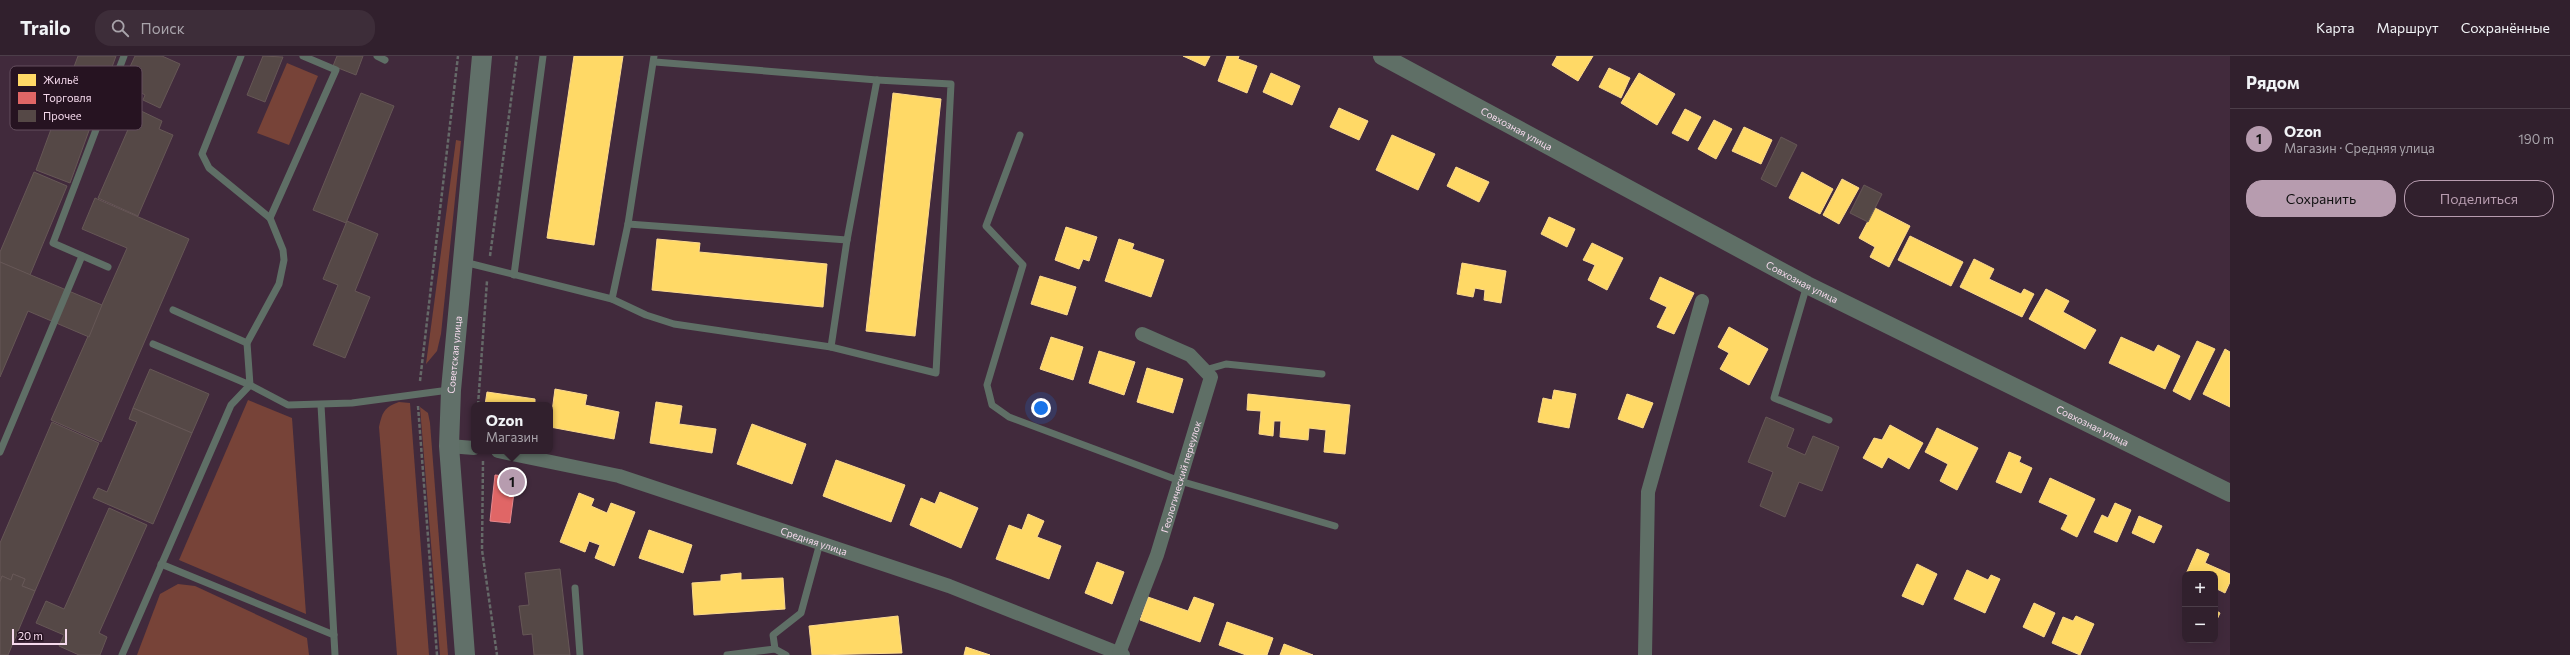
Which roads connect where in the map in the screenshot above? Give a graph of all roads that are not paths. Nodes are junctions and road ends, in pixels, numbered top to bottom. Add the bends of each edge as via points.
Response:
1 (124, 56) edge
2 (241, 56) edge
3 (303, 56) edge
4 (377, 56) edge
5 (482, 56) edge
6 (543, 56) edge
7 (1382, 56) edge
8 (655, 59) edge
9 (385, 60) dead end
10 (120, 66) edge
11 (877, 80) junction
12 (96, 130) edge
13 (1020, 135) dead end
14 (270, 218) junction
15 (628, 224) junction
16 (847, 240) junction
17 (82, 256) junction
18 (463, 262) junction
19 (108, 267) dead end
20 (514, 275) junction
21 (1807, 286) junction
22 (612, 299) junction
23 (1702, 301) dead end
24 (173, 310) dead end
25 (1142, 334) dead end
26 (247, 343) junction
27 (153, 344) dead end
28 (831, 347) junction
29 (1204, 370) junction
30 (1322, 374) dead end
31 (250, 385) junction
32 (451, 390) junction
33 (321, 405) junction
34 (1829, 420) dead end
35 (449, 446) junction
36 (471, 448) edge
37 (0, 452) edge
38 (513, 454) edge
39 (1180, 481) junction
40 (2230, 493) edge
41 (1335, 526) dead end
42 (820, 543) junction
43 (161, 564) junction
44 (575, 588) dead end
45 (334, 636) junction
46 (775, 649) junction
47 (1121, 654) edge
48 (122, 655) edge
49 (335, 655) edge
50 (465, 655) edge
51 (580, 655) edge
52 (727, 655) edge
53 (786, 655) edge
54 (1645, 655) edge

1 - 10 lane
2 - 14 lane via 202,154 209,168
3 - 14 lane via 336,70
4 - 9 lane
5 - 18 main road, Советская улица
6 - 20 lane
7 - 21 street, Совхозная улица
8 - 11 lane
8 - 15 lane
11 - 16 lane
11 - 28 lane via 951,84 936,373
12 - 17 lane via 53,243
13 - 39 lane via 986,226 1023,265 987,385 992,405 1009,417
14 - 26 lane via 283,250 282,275
15 - 16 lane
15 - 22 lane
16 - 28 lane
17 - 19 lane
17 - 37 lane
18 - 20 lane
18 - 32 main road, Советская улица
20 - 22 lane
21 - 34 lane via 1774,398
21 - 40 street, Совхозная улица
22 - 28 lane via 646,315 674,324
23 - 54 street via 1648,492
24 - 26 lane
25 - 29 street, Геологический переулок via 1190,355
26 - 31 lane
27 - 31 lane
29 - 30 lane via 1226,364
29 - 39 street, Геологический переулок via 1211,377
31 - 33 lane via 288,405
31 - 43 lane via 231,405
32 - 33 lane
32 - 35 main road, Советская улица
33 - 45 lane
35 - 36 street
35 - 50 main road, Советская улица
38 - 42 street, Средняя улица via 619,476
39 - 41 lane
39 - 47 street, Геологический переулок via 1157,555
42 - 46 lane via 801,613 773,635
42 - 47 street, Средняя улица via 948,586
43 - 45 lane
43 - 48 lane
44 - 51 lane
45 - 49 lane
46 - 52 lane
46 - 53 lane

